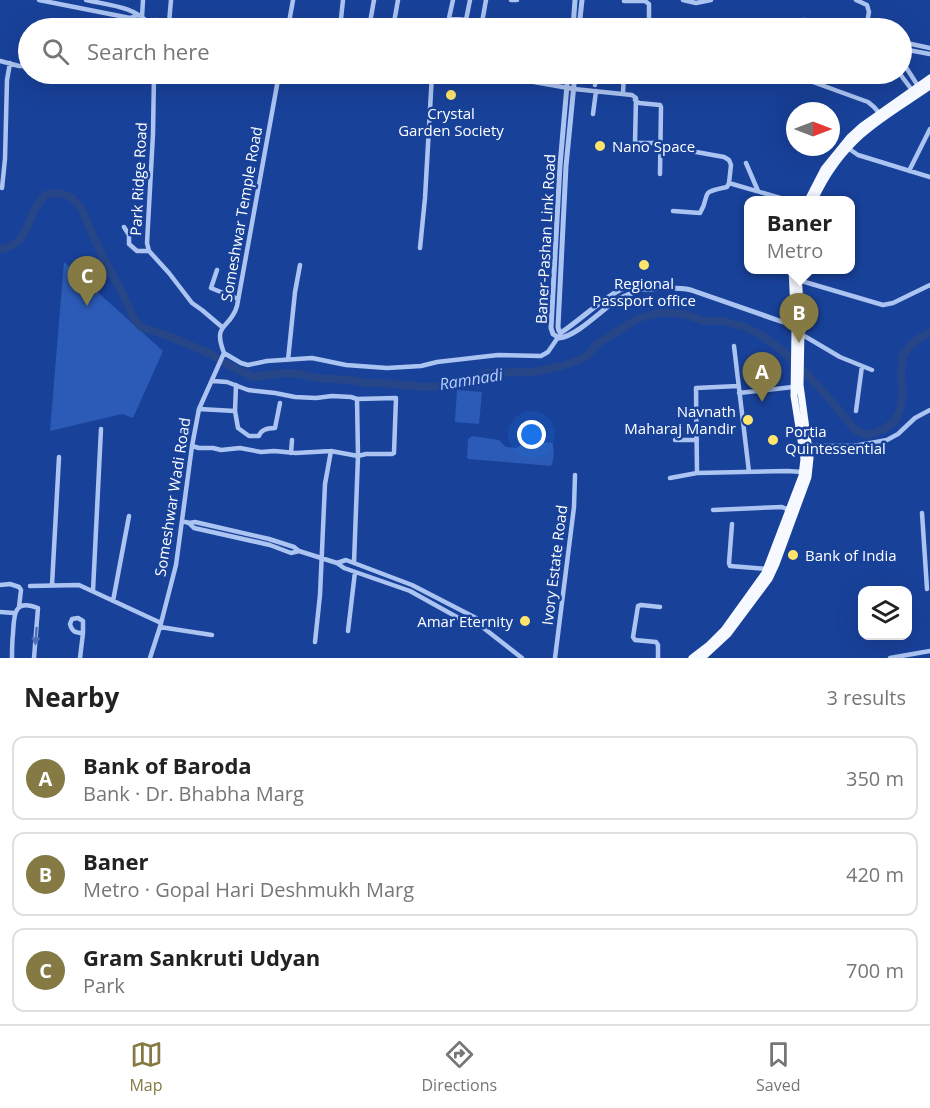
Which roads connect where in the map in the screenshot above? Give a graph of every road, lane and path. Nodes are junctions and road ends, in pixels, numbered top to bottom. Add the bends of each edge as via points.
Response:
1 (39, 0) edge
2 (74, 0) edge
3 (86, 0) edge
4 (143, 0) edge
5 (171, 0) edge
6 (293, 0) edge
7 (343, 0) edge
8 (374, 0) edge
9 (399, 0) edge
10 (453, 0) edge
11 (470, 0) edge
12 (486, 0) edge
13 (511, 0) edge
14 (517, 0) edge
15 (575, 0) edge
16 (582, 0) edge
17 (711, 0) edge
18 (856, 0) edge
19 (624, 1) edge
20 (683, 1) edge
21 (73, 6) junction
22 (140, 16) junction
23 (169, 18) edge
24 (290, 18) edge
25 (341, 18) edge
26 (371, 18) edge
27 (395, 18) edge
28 (449, 18) edge
29 (466, 18) edge
30 (483, 18) edge
31 (575, 18) edge
32 (578, 18) edge
33 (649, 18) edge
34 (868, 18) edge
35 (912, 44) edge
36 (930, 48) edge
37 (912, 51) edge
38 (930, 54) edge
39 (0, 60) edge
40 (10, 63) junction
41 (18, 66) edge
42 (930, 78) edge
43 (912, 81) edge
44 (153, 84) edge
45 (277, 84) edge
46 (431, 84) edge
47 (547, 84) edge
48 (569, 84) edge
49 (571, 84) edge
50 (596, 84) edge
51 (623, 84) edge
52 (820, 84) edge
53 (911, 84) edge
54 (930, 86) edge
55 (570, 88) junction
56 (596, 88) junction
57 (915, 88) junction
58 (623, 93) junction
59 (635, 100) junction
60 (593, 114) dead end
61 (880, 114) junction
62 (930, 129) edge
63 (924, 142) junction
64 (661, 143) junction
65 (930, 144) edge
66 (674, 148) dead end
67 (848, 148) junction
68 (746, 163) dead end
69 (909, 171) junction
70 (660, 174) dead end
71 (930, 177) edge
72 (729, 183) junction
73 (2, 188) dead end
74 (759, 192) junction
75 (771, 196) edge
76 (810, 196) edge
77 (817, 196) edge
78 (673, 211) dead end
79 (124, 227) dead end
80 (420, 248) dead end
81 (149, 251) junction
82 (300, 265) dead end
83 (217, 270) dead end
84 (792, 274) edge
85 (798, 274) edge
86 (798, 280) junction
87 (930, 285) edge
88 (238, 299) junction
89 (795, 322) junction
90 (222, 327) junction
91 (801, 334) junction
92 (558, 335) junction
93 (735, 346) dead end
94 (224, 353) junction
95 (797, 354) junction
96 (288, 360) junction
97 (862, 366) junction
98 (872, 370) dead end
99 (213, 380) junction
100 (795, 385) junction
101 (236, 386) junction
102 (738, 386) junction
103 (739, 393) junction
104 (357, 399) junction
105 (280, 403) dead end
106 (198, 409) junction
107 (930, 410) edge
108 (235, 411) junction
109 (856, 411) dead end
110 (101, 429) dead end
111 (292, 440) dead end
112 (675, 440) dead end
113 (697, 440) junction
114 (192, 446) junction
115 (808, 446) junction
116 (331, 452) junction
117 (291, 453) junction
118 (358, 456) junction
119 (59, 457) dead end
120 (749, 472) junction
121 (803, 472) junction
122 (697, 473) junction
123 (575, 475) dead end
124 (670, 478) dead end
125 (796, 500) junction
126 (713, 510) dead end
127 (789, 510) junction
128 (922, 513) dead end
129 (129, 516) dead end
130 (182, 521) junction
131 (732, 524) dead end
132 (322, 558) junction
133 (337, 562) junction
134 (354, 563) junction
135 (928, 566) edge
136 (355, 572) junction
137 (768, 572) junction
138 (0, 585) edge
139 (52, 585) junction
140 (30, 586) dead end
141 (927, 589) dead end
142 (93, 591) junction
143 (113, 601) junction
144 (19, 607) junction
145 (660, 607) dead end
146 (0, 612) edge
147 (14, 613) junction
148 (160, 625) junction
149 (481, 626) junction
150 (348, 631) dead end
151 (83, 633) dead end
152 (212, 635) dead end
153 (315, 642) dead end
154 (929, 652) edge
155 (897, 657) edge
156 (12, 658) edge
157 (34, 658) edge
158 (80, 658) edge
159 (150, 658) edge
160 (522, 658) edge
161 (555, 658) edge
162 (658, 658) edge
163 (692, 658) edge
164 (702, 658) edge
165 (890, 658) edge
166 (928, 658) edge

1 - 21 street
2 - 21 street
3 - 22 street
4 - 22 street
5 - 23 street
6 - 24 street
7 - 25 street
8 - 26 street
9 - 27 street
10 - 28 street
11 - 29 street
12 - 30 street
13 - 14 street
15 - 31 street
16 - 32 street
17 - 20 street
18 - 34 street via 867,5
19 - 33 street via 645,1 649,4
21 - 22 street via 130,18
35 - 36 street
37 - 38 street
39 - 40 street
40 - 41 street
40 - 73 street
42 - 57 main road
43 - 57 street
44 - 81 street, Park Ridge Road
45 - 88 street, Someshwar Temple Road
46 - 80 street
47 - 55 street
48 - 55 street, Baner-Pashan Link Road
49 - 55 street, Baner-Pashan Link Road
50 - 56 street
51 - 58 street
52 - 61 street via 868,102
53 - 57 street
54 - 67 main road
55 - 56 street
55 - 92 street, Baner-Pashan Link Road via 560,165 551,328
56 - 58 street
56 - 60 street
57 - 61 main road
58 - 59 street via 635,96
59 - 64 street via 660,106
59 - 64 street via 635,143
61 - 76 main road via 844,144
62 - 63 street
63 - 65 street
63 - 69 street
64 - 70 street
66 - 72 street via 729,160
67 - 69 street via 858,155
67 - 77 main road
68 - 74 street
69 - 71 street
72 - 74 street
72 - 78 street via 707,194 700,213
74 - 75 street
79 - 81 street via 129,244 136,251
81 - 90 street, Park Ridge Road via 192,303
82 - 96 street
83 - 88 street via 211,288
84 - 89 main road
85 - 86 main road
86 - 87 street via 883,304
86 - 91 main road
88 - 90 street, Someshwar Temple Road via 233,317
89 - 92 street, Baner-Pashan Link Road via 783,322 691,290 631,287 620,290
89 - 95 main road
90 - 94 street
91 - 95 main road
91 - 97 street
92 - 96 street via 541,356 487,356 387,368 312,358
93 - 102 street
94 - 96 street via 248,365
94 - 99 street
95 - 100 main road
97 - 98 street
97 - 109 street
99 - 101 street
99 - 106 street
100 - 103 street
100 - 115 main road
100 - 121 main road
101 - 104 street via 295,398
101 - 108 street
102 - 103 street
102 - 113 street via 696,388
103 - 120 street
104 - 118 street
104 - 118 street via 396,398 394,453
105 - 108 street via 275,428 265,429 259,436 249,436 238,428
106 - 108 street
106 - 114 street, Someshwar Wadi Road
107 - 115 street via 887,440 854,446
110 - 142 street
111 - 117 street
112 - 113 street
113 - 122 street
114 - 117 street
114 - 130 street, Someshwar Wadi Road
115 - 125 main road via 808,477
116 - 117 street
116 - 118 street
116 - 132 street via 325,484
118 - 134 street
119 - 139 street
120 - 121 street
120 - 122 street
121 - 125 main road
122 - 124 street
123 - 161 street, Ivory Estate Road
125 - 127 main road
125 - 137 main road
126 - 127 street
127 - 137 main road
128 - 135 street
129 - 143 street
130 - 132 street via 268,538
130 - 148 street, Someshwar Wadi Road via 176,565
131 - 137 street via 730,566
132 - 133 street
132 - 153 street
133 - 134 street
133 - 136 street
134 - 149 street via 412,585 476,618
135 - 141 street
136 - 149 street via 410,591 473,626
136 - 150 street
137 - 163 main road via 724,630
137 - 164 main road via 728,634
138 - 144 street via 19,587
139 - 140 street
139 - 142 street via 79,585
142 - 143 street
143 - 148 street
144 - 147 street
144 -> 157 street via 38,608
145 - 162 street via 638,606 633,637 656,642
146 - 147 street
147 - 156 street
148 - 152 street
148 - 159 street, Someshwar Wadi Road
149 - 160 street
151 - 158 street
154 - 155 street
154 - 166 street
155 - 165 street

